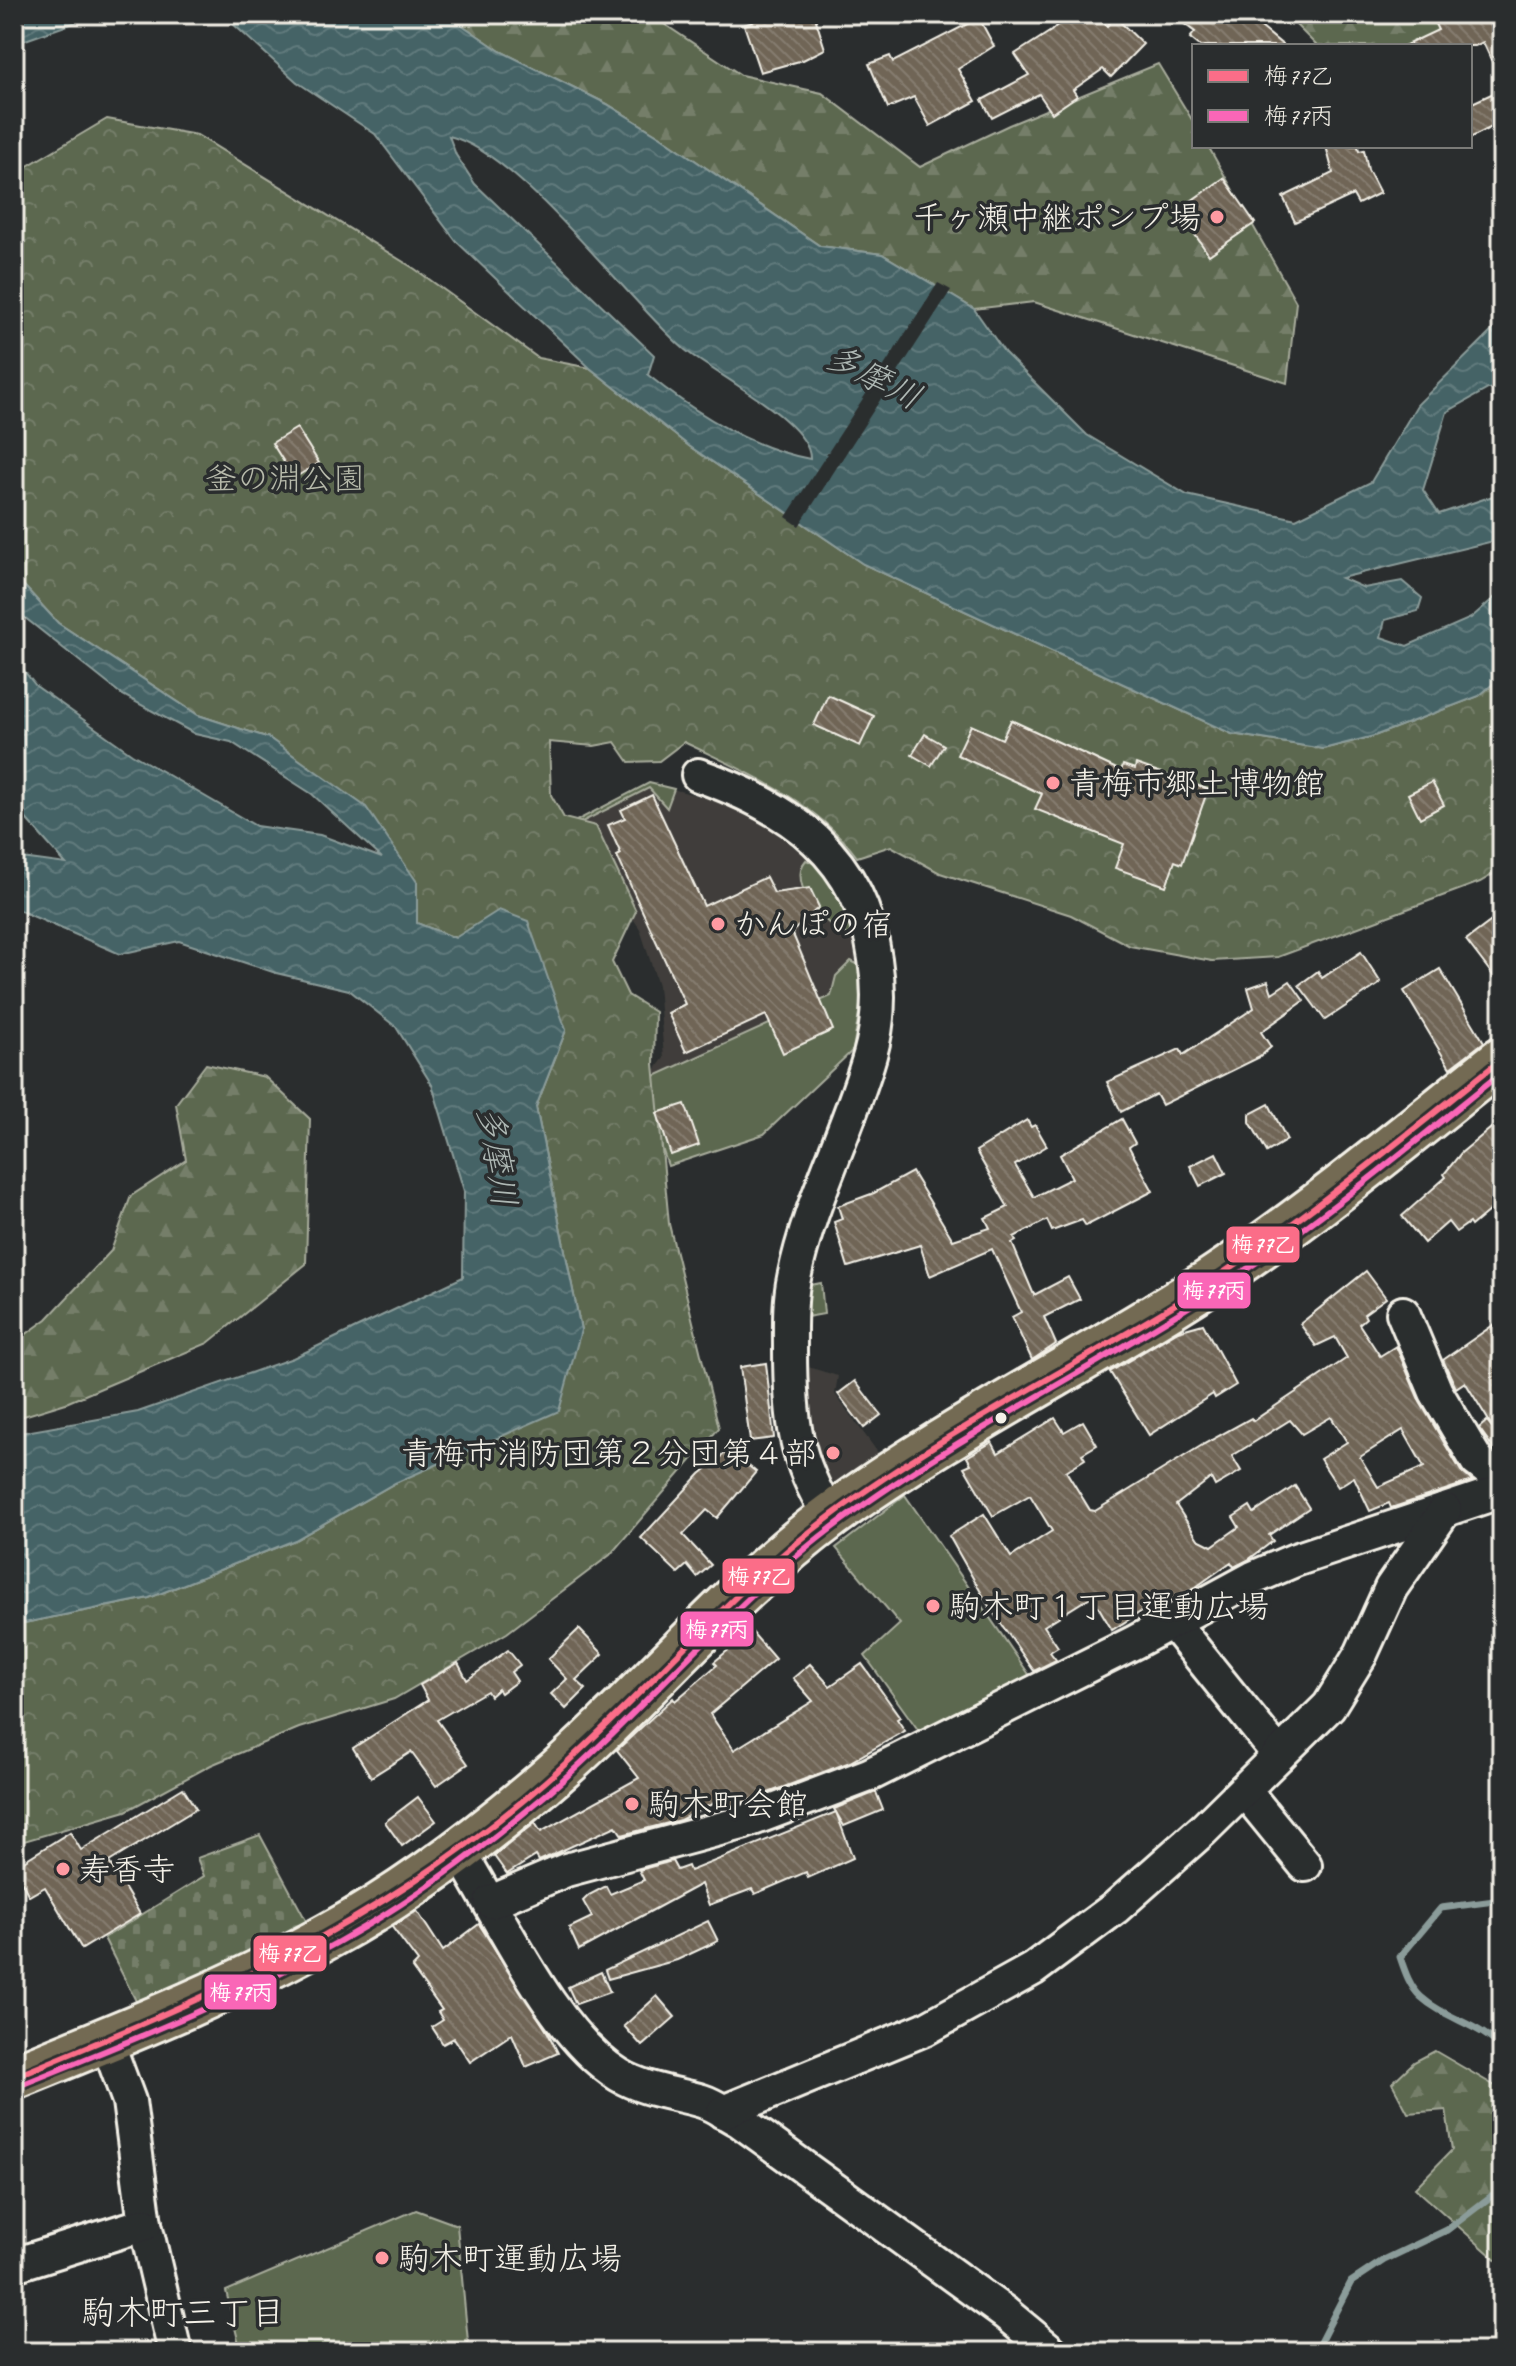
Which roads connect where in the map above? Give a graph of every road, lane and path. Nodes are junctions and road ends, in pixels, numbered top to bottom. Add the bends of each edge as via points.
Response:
1 (698, 775) dead end
2 (1502, 1059) edge
3 (1403, 1313) dead end
4 (1502, 1470) edge
5 (1502, 1491) edge
6 (1445, 1510) junction
7 (830, 1517) junction
8 (1172, 1622) junction
9 (1279, 1755) junction
10 (1244, 1790) junction
11 (459, 1851) junction
12 (1304, 1866) dead end
13 (491, 1902) junction
14 (106, 2039) junction
15 (14, 2077) edge
16 (723, 2112) junction
17 (145, 2224) junction
18 (14, 2265) edge
19 (1033, 2346) edge
20 (175, 2352) edge

1 - 7 street via 753,796 837,860 858,896 874,948 879,1003 871,1054 801,1251 790,1302 793,1432 808,1479
2 - 7 highway via 1222,1273 933,1448
3 - 4 street via 1436,1392 1477,1461 1491,1472
5 - 6 street
6 - 8 street via 1295,1560
6 - 9 street via 1391,1588 1361,1654 1329,1706
7 - 11 highway via 742,1593 577,1754
8 - 9 street
8 - 13 street via 869,1775 742,1823 566,1870
9 - 10 street
10 - 12 street
10 - 16 street via 1115,1908 1033,1969 925,2029
11 - 13 street
11 - 14 highway via 330,1936
13 - 16 street via 560,2016 606,2065 621,2076
14 - 15 highway
14 - 17 street via 129,2101
16 - 19 street via 768,2140
17 - 18 street
17 - 20 street

